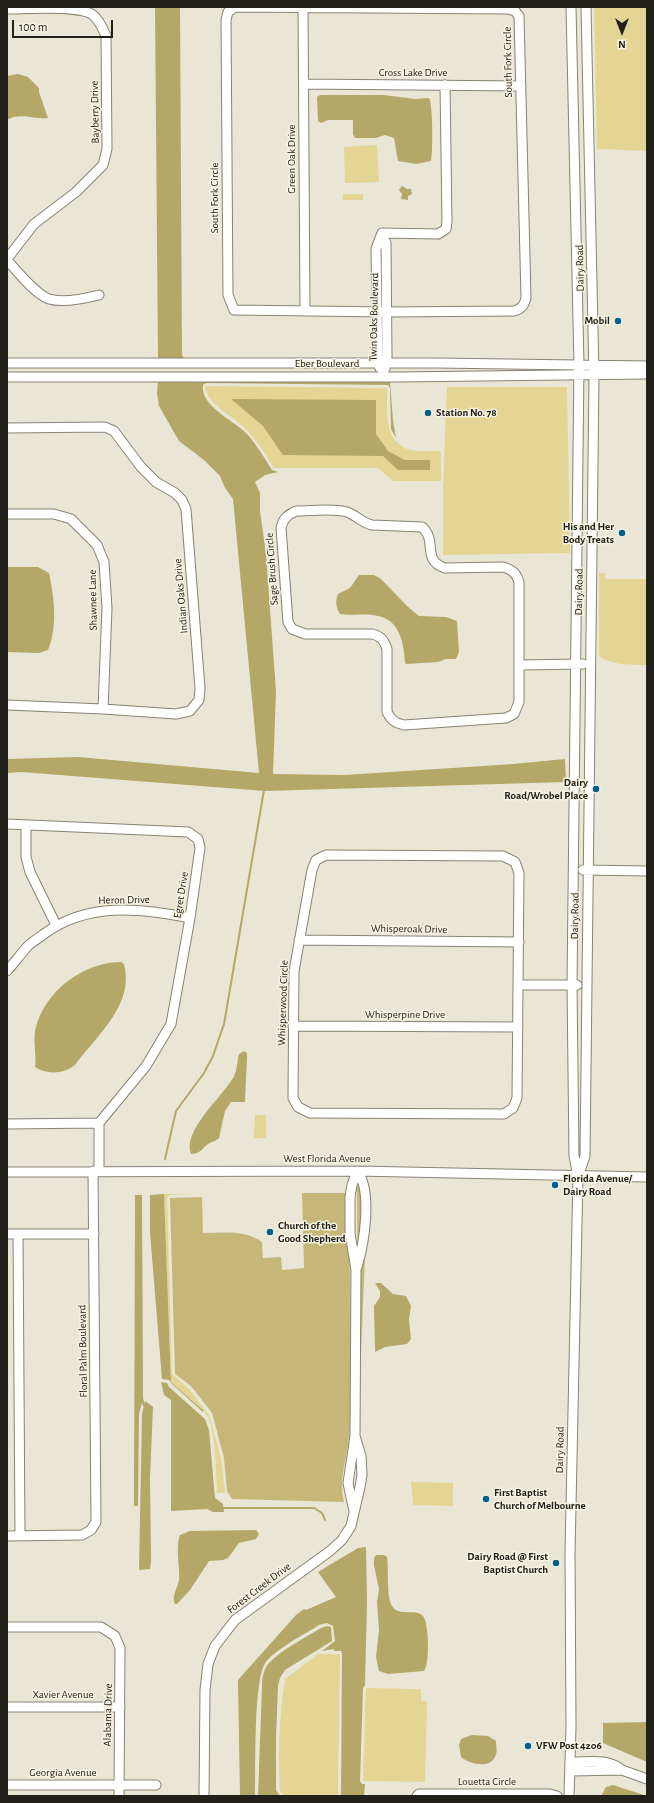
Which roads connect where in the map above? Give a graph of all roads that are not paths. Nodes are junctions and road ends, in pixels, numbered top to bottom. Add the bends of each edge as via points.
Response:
1 (303, 7) edge
2 (571, 7) edge
3 (586, 7) edge
4 (7, 9) edge
5 (304, 84) junction
6 (445, 85) junction
7 (521, 86) junction
8 (382, 233) junction
9 (7, 259) edge
10 (99, 295) dead end
11 (305, 311) junction
12 (377, 312) junction
13 (387, 312) junction
14 (7, 363) edge
15 (382, 364) junction
16 (580, 365) junction
17 (593, 365) junction
18 (647, 366) edge
19 (647, 374) edge
20 (579, 375) junction
21 (384, 376) junction
22 (594, 376) junction
23 (7, 377) edge
24 (7, 428) edge
25 (7, 514) edge
26 (577, 664) junction
27 (590, 664) junction
28 (519, 665) junction
29 (7, 705) edge
30 (103, 709) junction
31 (7, 824) edge
32 (26, 825) junction
33 (574, 870) junction
34 (587, 870) junction
35 (647, 871) edge
36 (190, 918) junction
37 (56, 925) junction
38 (299, 940) junction
39 (519, 942) junction
40 (7, 971) edge
41 (518, 985) junction
42 (572, 985) junction
43 (586, 986) junction
44 (293, 1026) junction
45 (518, 1027) junction
46 (99, 1123) junction
47 (7, 1124) edge
48 (96, 1171) junction
49 (357, 1171) junction
50 (7, 1172) edge
51 (578, 1176) junction
52 (647, 1177) edge
53 (7, 1234) edge
54 (18, 1234) junction
55 (94, 1234) junction
56 (356, 1270) junction
57 (355, 1436) junction
58 (348, 1475) junction
59 (362, 1475) junction
60 (354, 1513) junction
61 (7, 1536) edge
62 (20, 1536) junction
63 (7, 1627) edge
64 (7, 1706) edge
65 (120, 1707) junction
66 (571, 1766) junction
67 (647, 1779) edge
68 (7, 1785) edge
69 (119, 1785) junction
70 (156, 1785) dead end
71 (554, 1795) edge
72 (119, 1796) edge
73 (204, 1796) edge
74 (417, 1796) edge
75 (570, 1796) edge

1 - 5 street, Green Oak Drive
1 - 7 street, South Fork Circle via 507,8 519,16
1 - 11 street, South Fork Circle via 235,7 228,12 226,20 230,304 234,310 241,311
2 - 16 street, Dairy Road
3 - 17 street, Dairy Road
4 - 9 street, Bayberry Drive via 78,9 93,15 102,25 106,36 107,149 103,165 76,192 34,224
5 - 6 street, Cross Lake Drive
5 - 11 street, Green Oak Drive
6 - 7 street, Cross Lake Drive
6 - 8 street via 446,229 438,234
7 - 13 street, South Fork Circle via 526,298 524,305 514,311
8 - 12 street, Twin Oaks Boulevard via 376,249
8 - 13 street, Twin Oaks Boulevard via 386,243
9 - 10 street via 37,291 49,299 80,300
11 - 12 street, South Fork Circle
12 - 13 street, South Fork Circle
12 - 15 street, Twin Oaks Boulevard
13 - 15 street, Twin Oaks Boulevard
14 - 15 street, Eber Boulevard
15 - 16 street, Eber Boulevard
15 - 21 street, Twin Oaks Boulevard
16 - 17 street, Eber Boulevard
16 - 20 street, Dairy Road
17 - 18 street, Eber Boulevard
17 - 22 street, Dairy Road
19 - 22 street, Eber Boulevard
20 - 21 street, Eber Boulevard
20 - 22 street, Eber Boulevard
20 - 26 street, Dairy Road
21 - 23 street, Eber Boulevard
22 - 27 street, Dairy Road
24 - 30 street, Indian Oaks Drive via 105,428 114,431 141,467 156,482 175,493 186,509 199,700 190,711 176,714
25 - 30 street, Shawnee Lane via 54,514 71,519 97,545 104,562 107,608
26 - 27 street
26 - 28 street
26 - 33 street, Dairy Road
27 - 34 street, Dairy Road
28 - 28 street, Sage Brush Circle via 519,582 511,569 437,566 432,560 427,531 413,525 365,524 349,513 341,511 296,511 288,514 283,521 281,528 288,622 292,629 305,634 380,636 387,649 387,712 391,720 397,724 506,718 514,714 517,708
29 - 30 street, Indian Oaks Drive
31 - 32 street, Egret Drive
32 - 36 street, Egret Drive via 188,832 198,840 200,848
32 - 37 street via 26,857 30,872
33 - 34 street
33 - 42 street, Dairy Road
34 - 35 street
34 - 43 street, Dairy Road
36 - 37 street, Heron Drive via 141,910 98,911
36 - 46 street, Egret Drive via 171,1024 146,1066
37 - 40 street, Heron Drive via 28,946
38 - 39 street, Whisperoak Drive
38 - 39 street, Whisperwood Circle via 312,870 316,860 326,855 503,856 515,862 519,873
38 - 44 street, Whisperwood Circle via 294,971
39 - 41 street, Whisperwood Circle
41 - 42 street
41 - 45 street, Whisperwood Circle
42 - 43 street
42 - 51 street, Dairy Road via 574,1156
43 - 51 street, Dairy Road via 584,1156
44 - 45 street, Whisperpine Drive
44 - 45 street, Whisperwood Circle via 293,1098 298,1107 310,1113 489,1114 504,1114 513,1108 517,1098
46 - 47 street
46 - 48 street
48 - 49 street, West Florida Avenue
48 - 50 street, West Florida Avenue
48 - 55 street, Floral Palm Boulevard
49 - 51 street, West Florida Avenue
49 - 56 street, Forest Creek Drive via 350,1204 350,1233
49 - 56 street, Forest Creek Drive via 362,1177 365,1195 361,1254
51 - 52 street, West Florida Avenue
51 - 66 street, Dairy Road via 570,1553
53 - 54 street
54 - 55 street
54 - 62 street
55 - 62 street, Floral Palm Boulevard via 96,1522 91,1530 82,1535
56 - 57 street, Forest Creek Drive
57 - 58 street, Forest Creek Drive
57 - 59 street, Forest Creek Drive via 361,1456
58 - 59 street
58 - 60 street, Forest Creek Drive
59 - 60 street, Forest Creek Drive
60 - 73 street, Forest Creek Drive via 351,1526 334,1548 235,1620 215,1646 208,1664 205,1690
61 - 62 street
63 - 65 street, Alabama Drive via 101,1627 115,1636 120,1648
64 - 65 street, Xavier Avenue
65 - 69 street, Alabama Drive
66 - 67 street via 622,1770
66 - 75 street, Dairy Road
68 - 69 street, Georgia Avenue
69 - 70 street, Georgia Avenue
69 - 72 street, Alabama Drive
71 - 74 street, Louetta Circle

